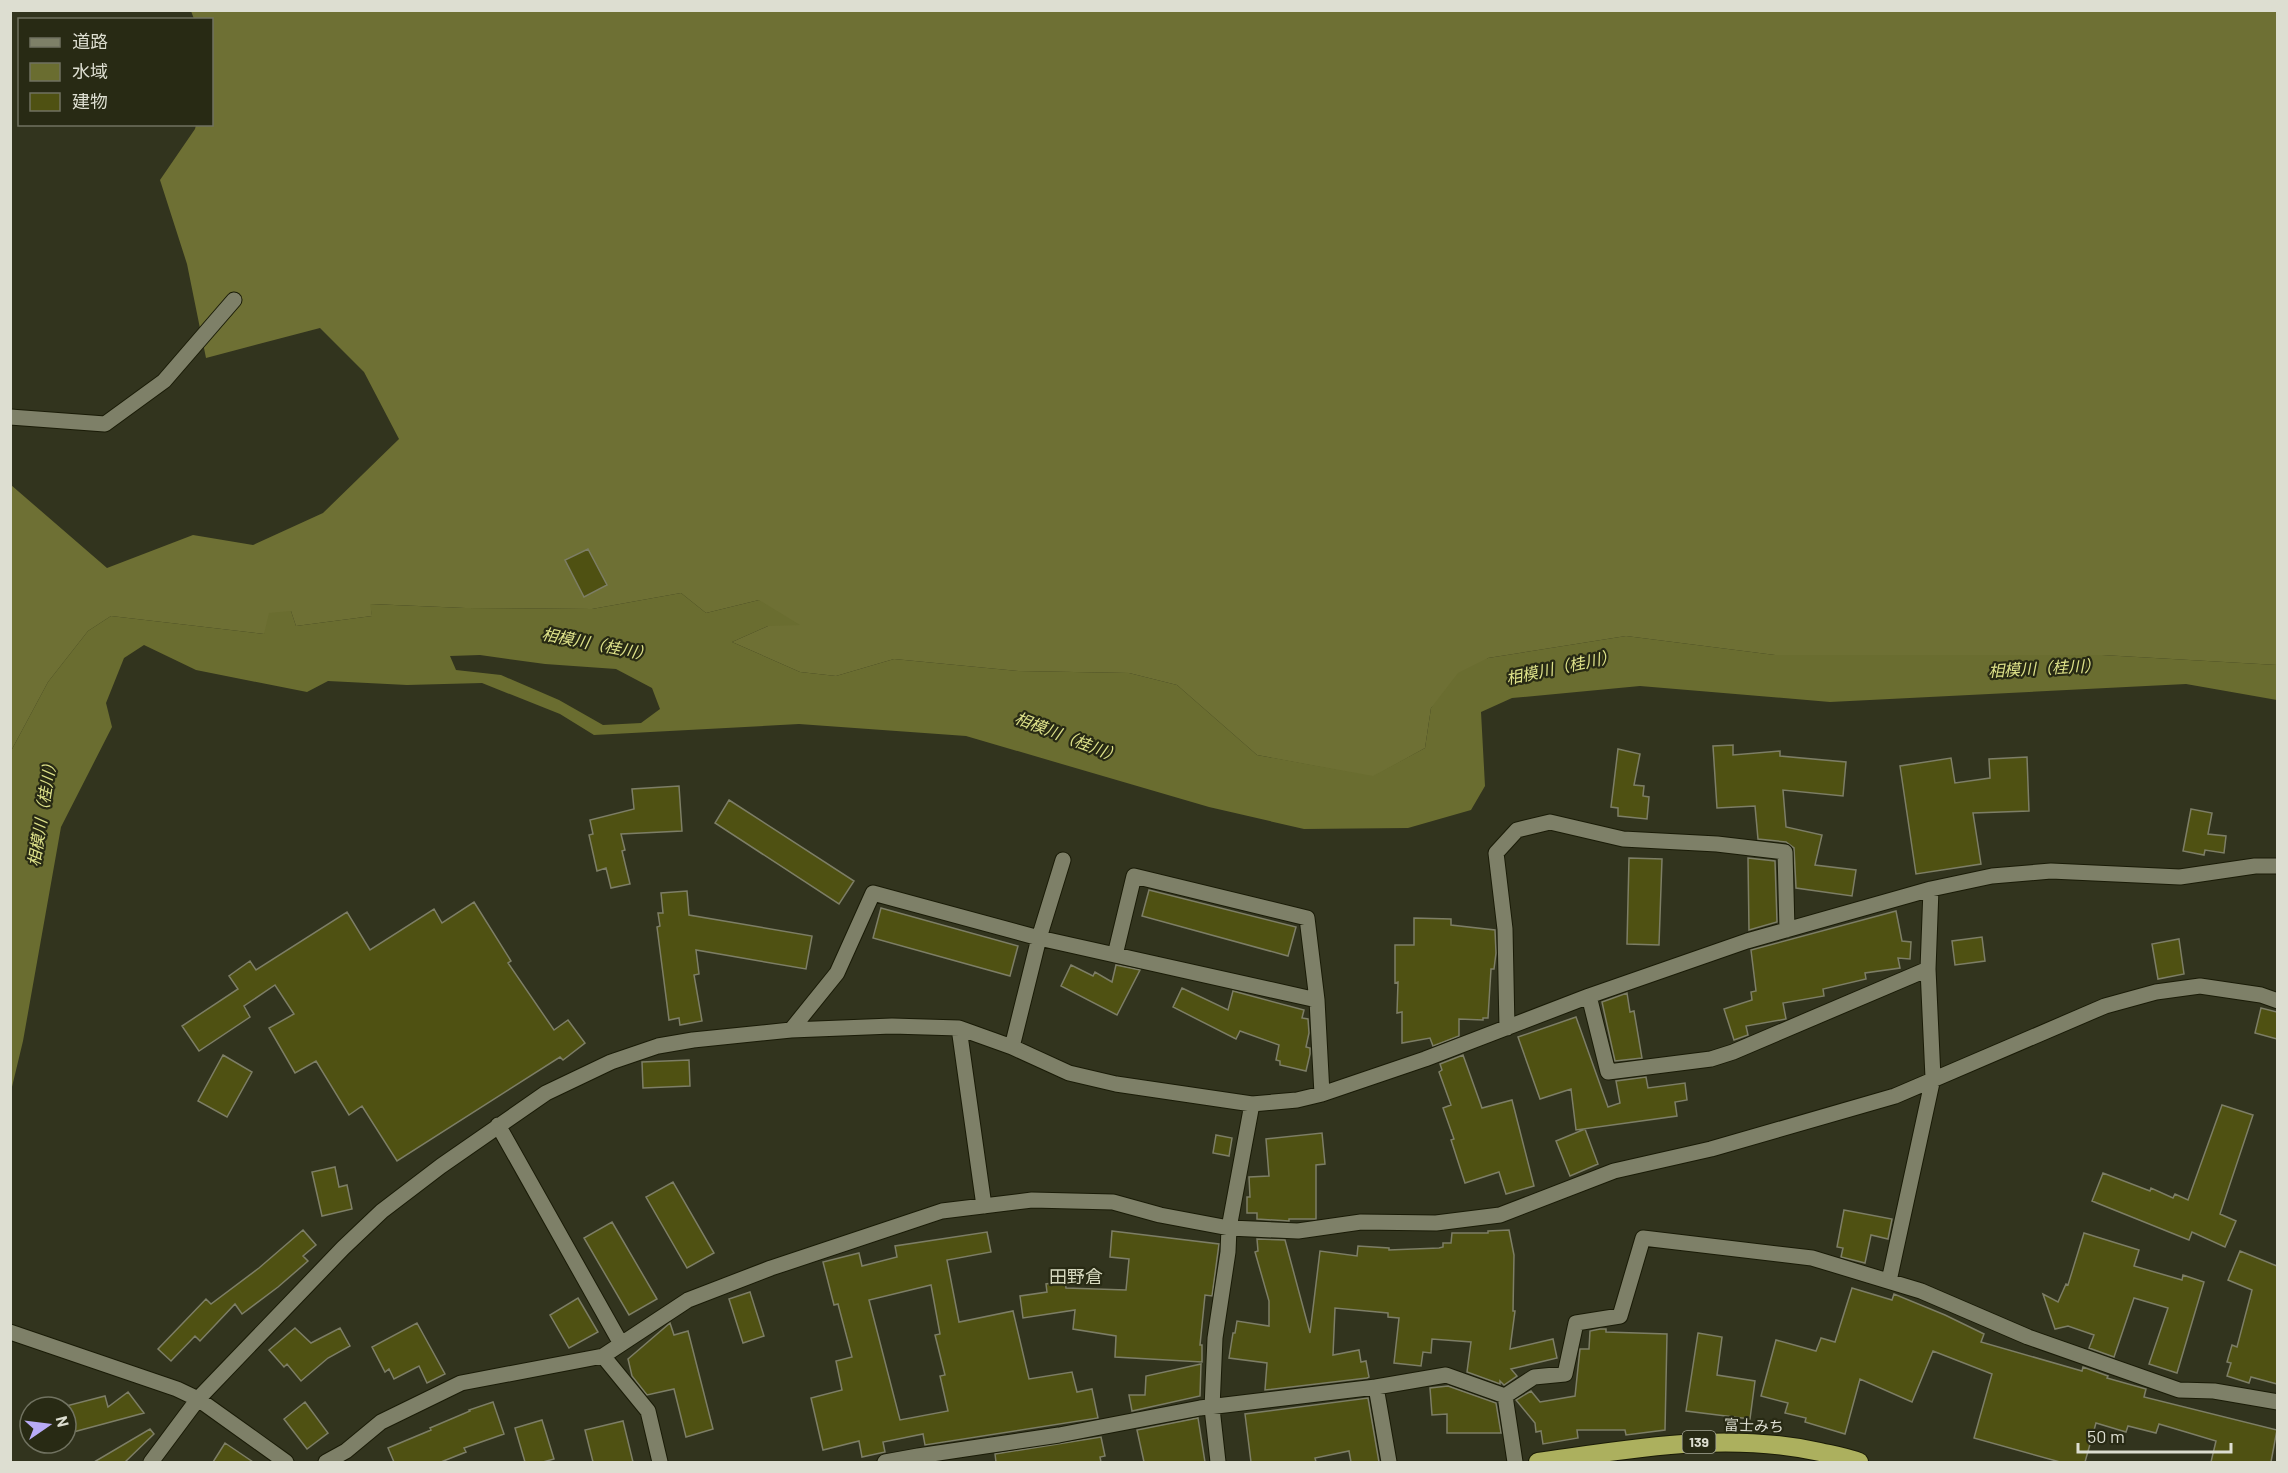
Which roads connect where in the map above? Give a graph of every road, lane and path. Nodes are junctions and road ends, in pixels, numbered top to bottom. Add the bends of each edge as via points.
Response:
1 (234, 300) dead end
2 (10, 417) edge
3 (1063, 860) dead end
4 (2277, 866) edge
5 (1931, 889) junction
6 (1786, 930) junction
7 (1039, 938) junction
8 (1115, 955) junction
9 (1928, 969) junction
10 (1589, 996) junction
11 (1317, 1000) junction
12 (2277, 1001) edge
13 (958, 1028) junction
14 (1506, 1028) junction
15 (791, 1030) junction
16 (1012, 1047) junction
17 (1933, 1078) junction
18 (1322, 1094) junction
19 (1252, 1104) junction
20 (498, 1125) junction
21 (984, 1206) junction
22 (1229, 1227) junction
23 (1889, 1281) junction
24 (10, 1332) edge
25 (620, 1342) junction
26 (603, 1356) junction
27 (1376, 1387) junction
28 (1505, 1396) junction
29 (198, 1399) junction
30 (2277, 1402) edge
31 (1212, 1408) junction
32 (151, 1462) edge
33 (286, 1462) edge
34 (326, 1462) edge
35 (660, 1462) edge
36 (885, 1462) edge
37 (1218, 1462) edge
38 (1389, 1462) edge
39 (1515, 1462) edge
40 (1538, 1462) edge
41 (1859, 1462) edge

1 - 2 street via 164,381 105,424
3 - 7 street
4 - 5 street via 2180,877 2051,872 1992,876
5 - 6 street
5 - 9 street
6 - 10 street
6 - 14 street via 1785,852 1623,839 1550,822 1517,830 1496,854 1505,929
7 - 8 street
7 - 15 street via 873,893 837,973
7 - 16 street
8 - 11 street
8 - 11 street via 1134,876 1307,918
9 - 10 street via 1733,1052 1711,1059 1608,1072
9 - 17 street
10 - 14 street
11 - 18 street
12 - 17 street via 2200,986 2156,992 2105,1006
13 - 15 street
13 - 16 street
13 - 21 street
14 - 18 street
15 - 20 street via 693,1040 648,1050 611,1062 546,1093
16 - 19 street via 1069,1073
17 - 22 street via 1895,1096 1829,1117 1614,1171 1500,1215 1436,1223 1361,1222 1298,1231
17 - 23 street
18 - 19 street
19 - 22 street
20 - 25 street
20 - 29 street via 382,1211
21 - 22 street via 1032,1200 1113,1202
21 - 25 street via 942,1211 771,1268 688,1300
22 - 31 street via 1215,1338
23 - 28 street via 1812,1258 1643,1238 1620,1316 1576,1323 1565,1374 1534,1377
23 - 30 street via 2179,1390 2214,1391
24 - 29 street
25 - 26 street
26 - 34 street via 461,1383 381,1422
26 - 35 street via 648,1411
27 - 28 street via 1446,1375
27 - 31 street
27 - 38 street
28 - 39 street
29 - 32 street
29 - 33 street
31 - 36 street
31 - 37 street
40 - 41 highway, 富士みち / 139 via 1698,1442 1790,1445

